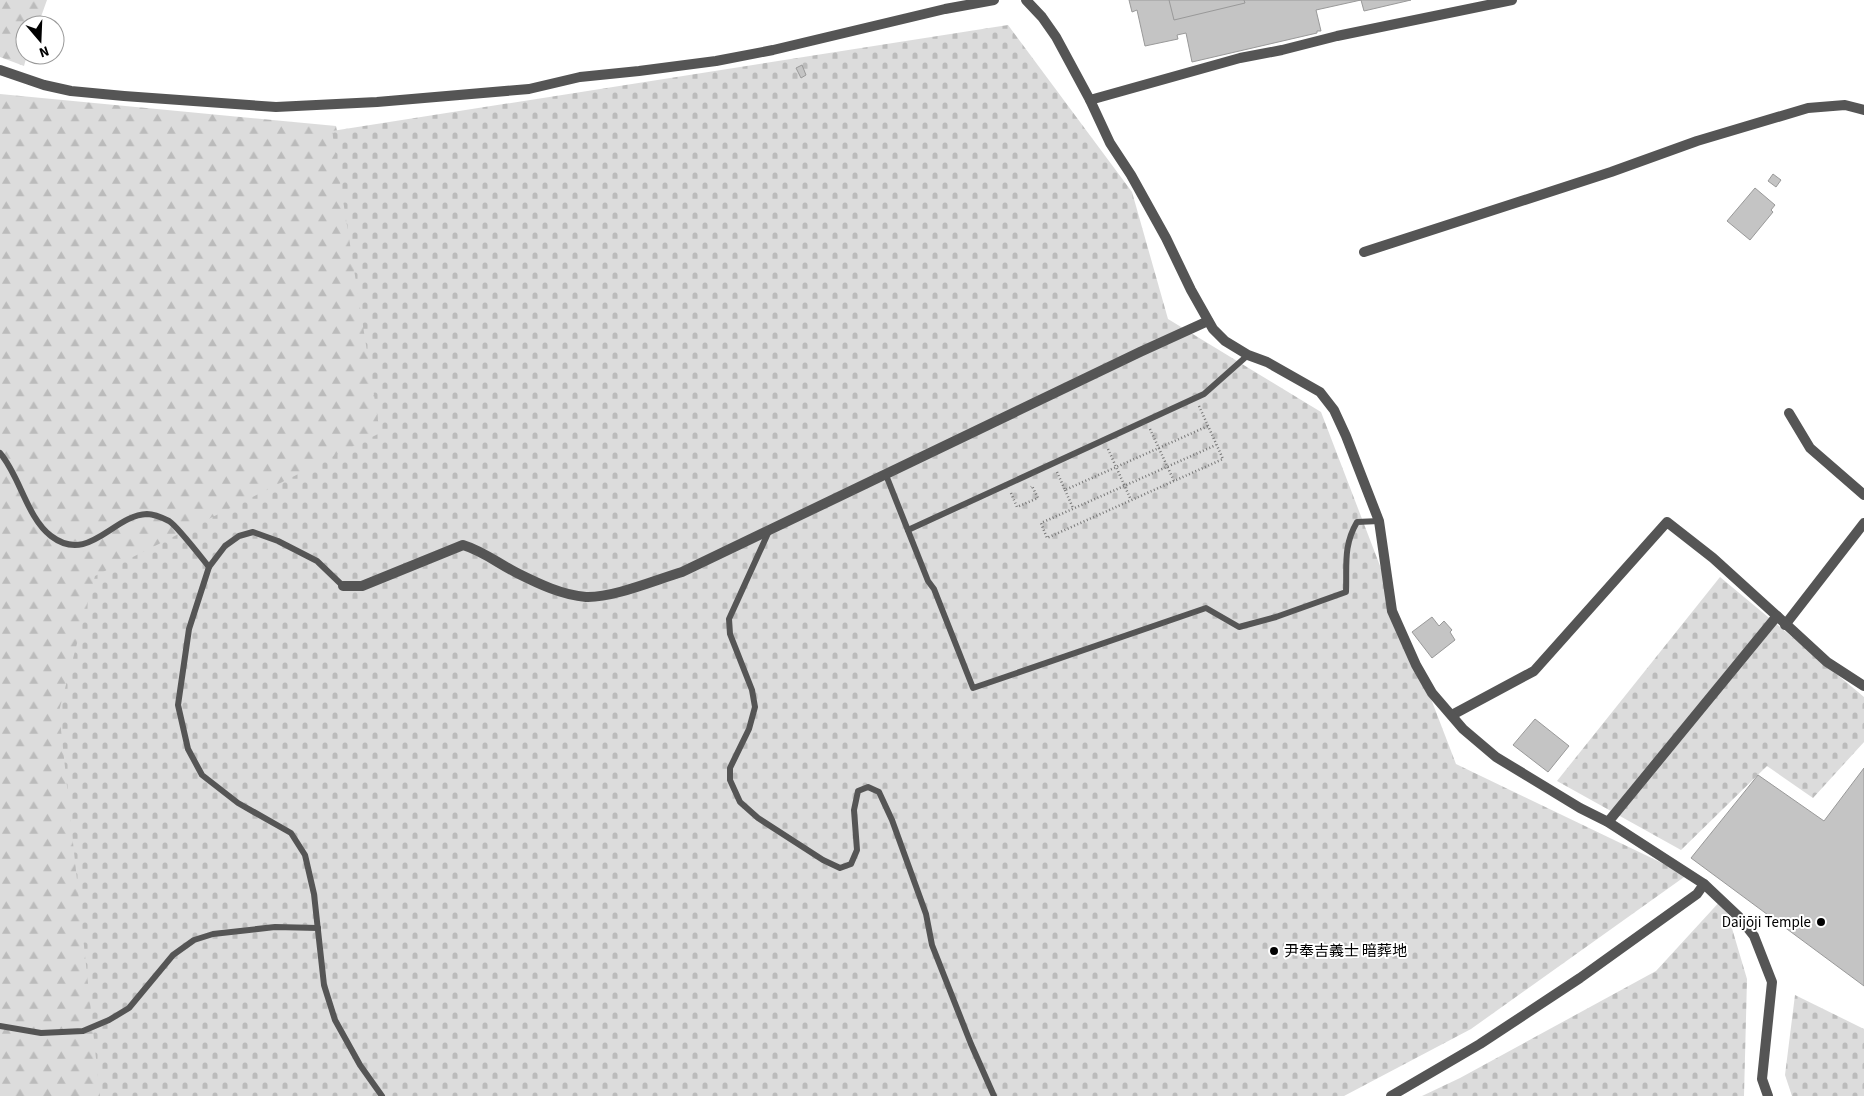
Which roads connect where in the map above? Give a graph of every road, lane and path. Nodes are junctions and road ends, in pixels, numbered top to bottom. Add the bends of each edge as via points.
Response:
1 (994, 0) edge
2 (1026, 0) edge
3 (1512, 0) edge
4 (0, 70) edge
5 (1090, 100) junction
6 (1864, 110) edge
7 (1364, 252) dead end
8 (1208, 321) junction
9 (1248, 355) junction
10 (1195, 398) junction
11 (1789, 412) dead end
12 (1147, 420) junction
13 (1208, 426) junction
14 (1104, 440) junction
15 (1216, 445) junction
16 (1159, 448) junction
17 (0, 453) edge
18 (1053, 464) junction
19 (1167, 466) junction
20 (1116, 467) junction
21 (886, 475) junction
22 (1174, 481) junction
23 (1008, 485) junction
24 (1124, 486) junction
25 (1026, 489) dead end
26 (1065, 490) junction
27 (1019, 492) dead end
28 (1012, 495) junction
29 (1864, 495) edge
30 (1131, 500) junction
31 (1073, 508) junction
32 (1379, 521) junction
33 (1864, 523) edge
34 (908, 530) junction
35 (769, 531) junction
36 (209, 567) junction
37 (342, 586) joint
38 (1777, 616) junction
39 (1785, 624) junction
40 (1864, 686) edge
41 (1452, 715) junction
42 (1608, 822) junction
43 (1704, 884) junction
44 (318, 928) junction
45 (0, 1026) edge
46 (382, 1096) edge
47 (994, 1096) edge
48 (1391, 1096) edge
49 (1768, 1096) edge

1 - 4 street via 716,60 580,76 529,89 377,102 276,107 124,96 71,91
2 - 5 street via 1056,37
3 - 5 street via 1240,58
5 - 8 street
6 - 7 street via 1845,105 1808,108 1697,141
8 - 9 street via 1225,341
8 - 21 street
9 - 10 lane via 1204,394
9 - 32 street via 1320,392 1334,410 1346,436
10 - 12 lane
10 - 13 path
11 - 29 street via 1810,448
12 - 14 lane
12 - 16 path
13 - 15 path
13 - 16 path
14 - 18 lane
14 - 20 path
15 - 19 path
15 - 22 path via 1223,459
16 - 19 path
16 - 20 path
17 - 36 lane via 10,464 35,518 50,536 67,546 84,545 136,516 150,514 171,522
18 - 23 lane
18 - 26 path
19 - 22 path
19 - 24 path
20 - 24 path
20 - 26 path
21 - 34 lane
21 - 35 street
22 - 30 path
23 - 28 path
23 - 34 lane
24 - 30 path
24 - 31 path
25 - 28 path via 1032,486 1038,498 1017,507
26 - 31 path
27 - 28 path
30 - 31 path via 1047,538 1041,523
32 - 34 lane via 1357,522 1352,532 1347,543 1346,592 1239,627 1206,608 973,688
32 - 41 street via 1392,611 1432,693
33 - 39 street
35 - 37 street via 682,572 609,595 586,597 548,588 463,545 362,586
35 - 47 lane via 729,620 730,634 755,706 749,729 730,768 730,780 740,802 758,818 822,860 840,868 851,864 857,850 854,810 858,791 868,786 879,792 926,914 932,945
36 - 37 lane via 226,546 239,536 253,532 317,561
36 - 44 lane via 189,629 178,705 188,749 202,775 238,803 291,833 305,855
38 - 39 street
38 - 41 street via 1714,558 1667,522 1534,671
38 - 42 street
39 - 40 street via 1827,662
41 - 42 street via 1463,729 1496,757
42 - 43 street
43 - 48 street via 1697,894 1580,978 1480,1044
43 - 49 street via 1754,936 1772,982 1762,1079
44 - 45 lane via 275,927 213,934 194,940 173,955 129,1008 83,1031 41,1033
44 - 46 lane via 324,985 335,1020

